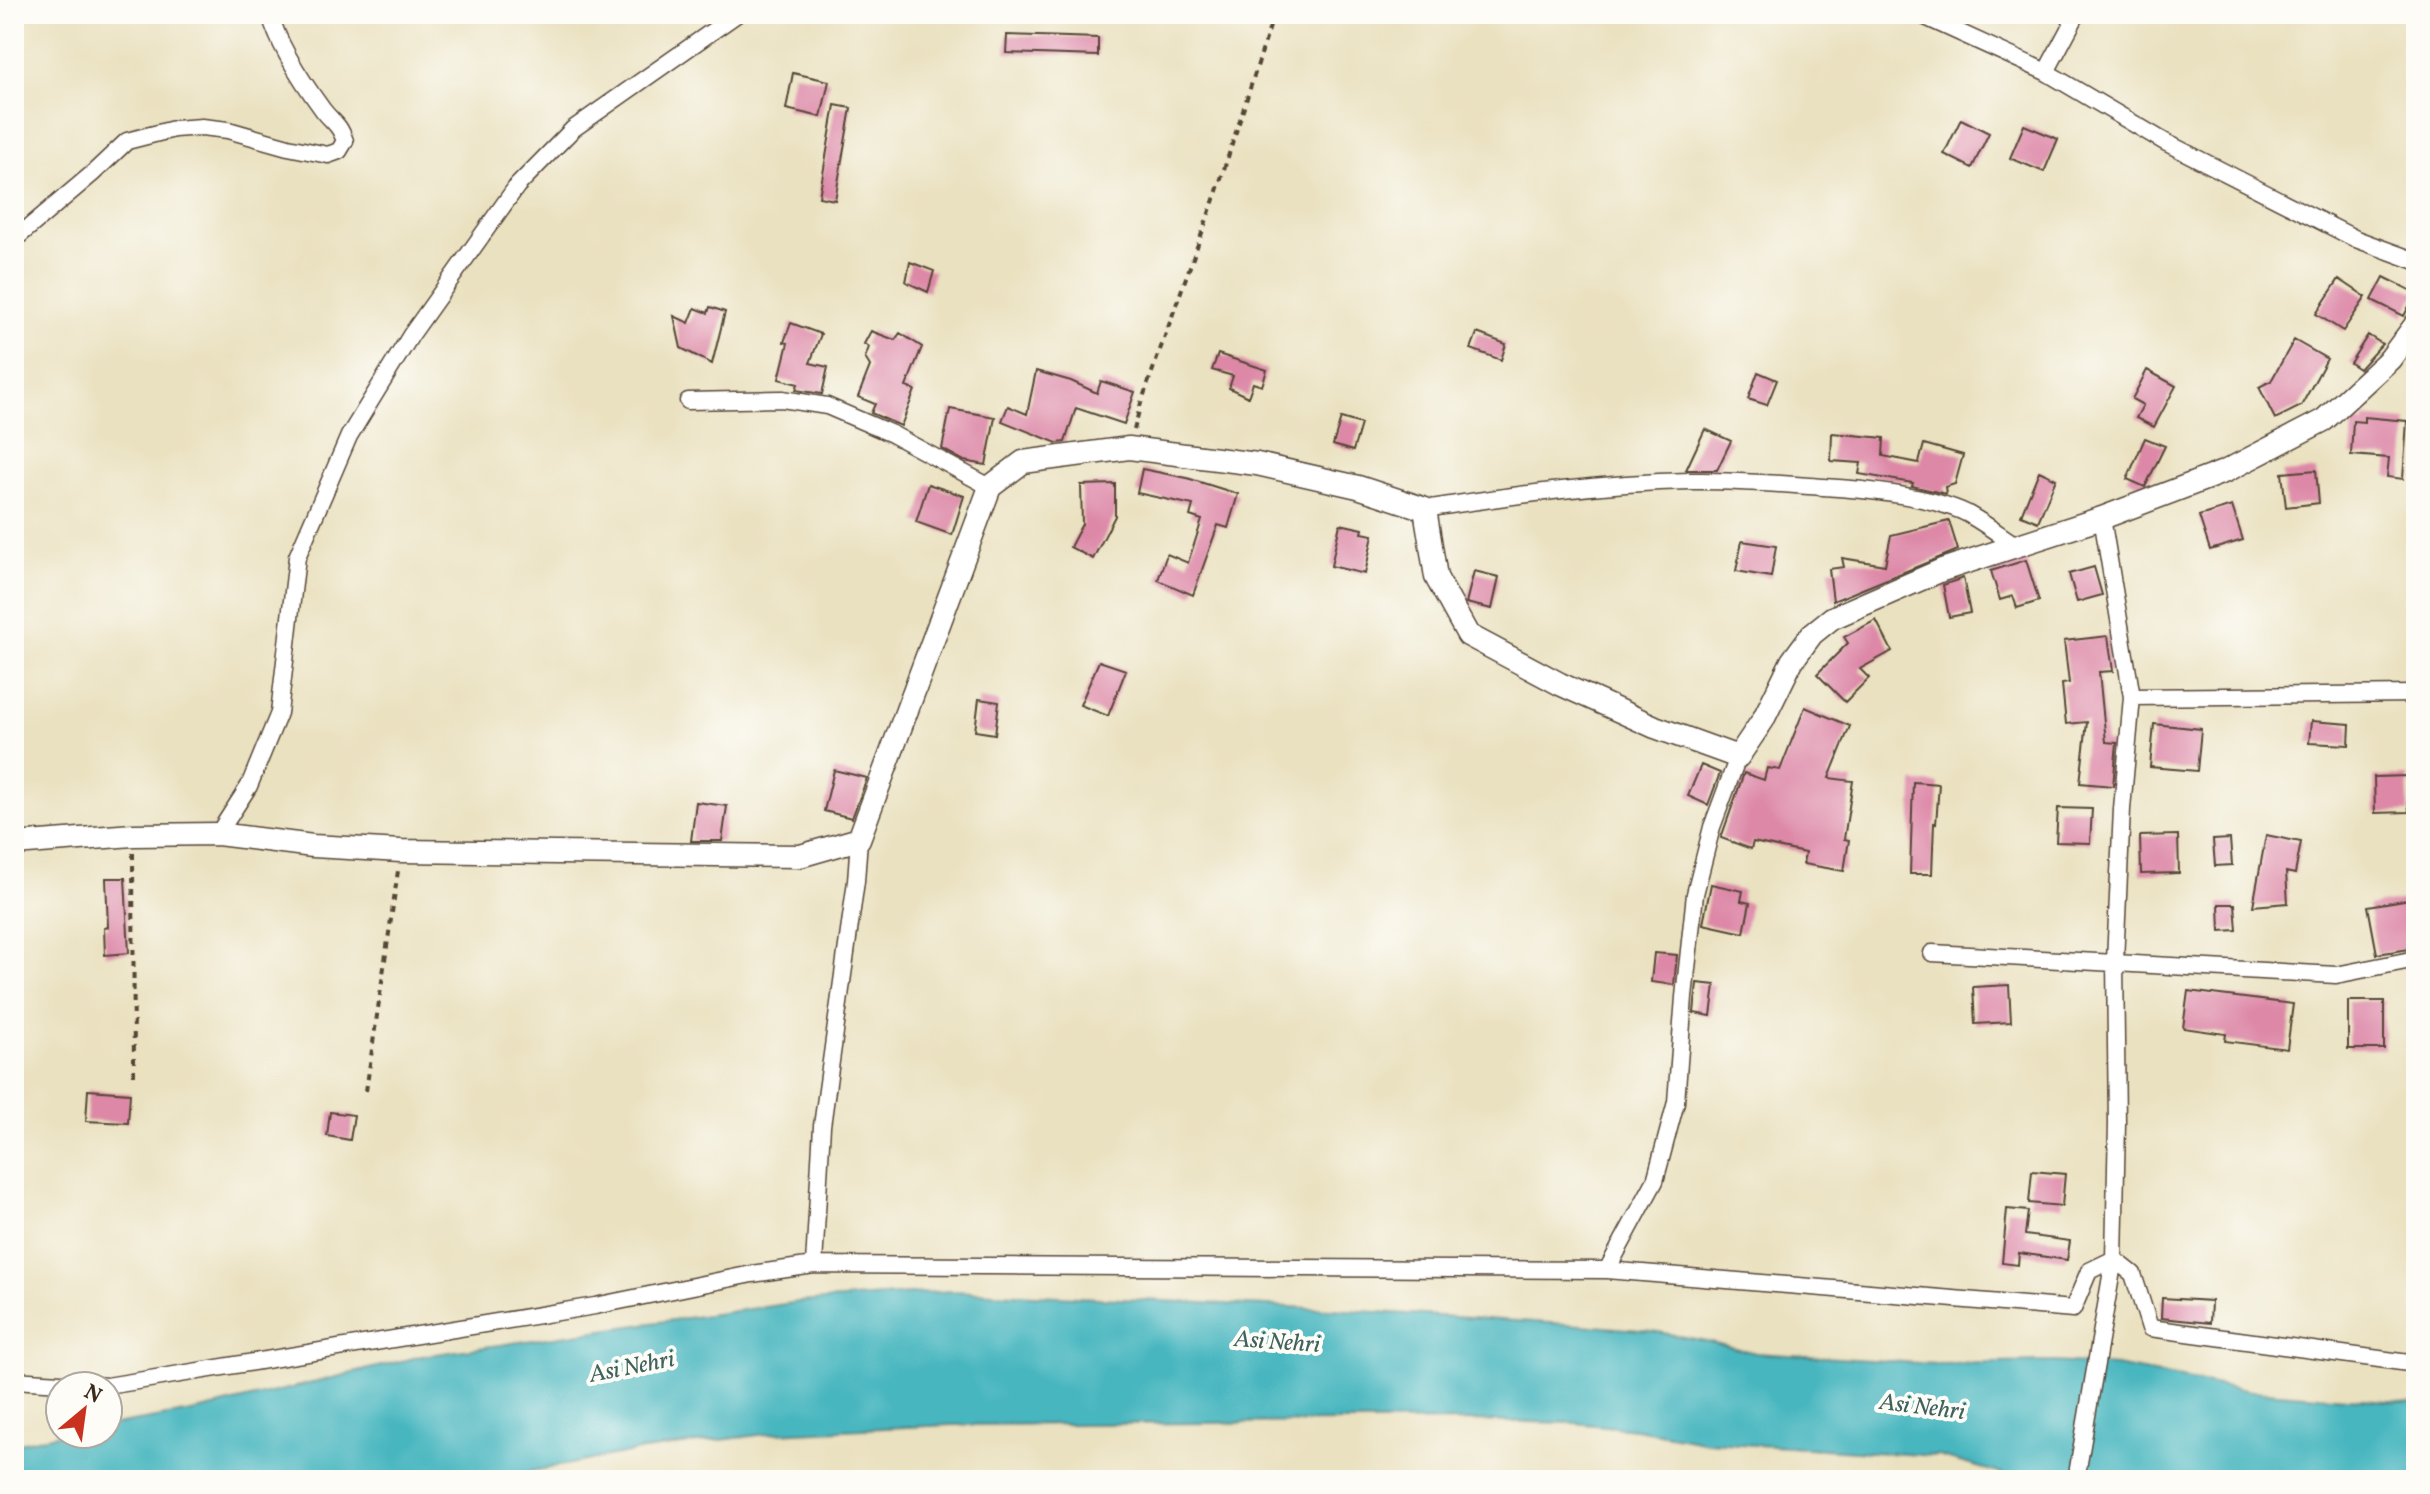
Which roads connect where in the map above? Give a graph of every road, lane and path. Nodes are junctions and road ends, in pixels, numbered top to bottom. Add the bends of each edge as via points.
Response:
1 (270, 14) edge
2 (737, 14) edge
3 (1274, 14) edge
4 (1919, 14) edge
5 (2077, 14) edge
6 (2046, 72) junction
7 (14, 240) edge
8 (2416, 261) edge
9 (2416, 324) edge
10 (688, 401) dead end
11 (1129, 448) junction
12 (990, 487) junction
13 (1425, 509) junction
14 (2102, 518) junction
15 (2017, 546) junction
16 (2416, 694) edge
17 (2132, 697) junction
18 (1738, 757) junction
19 (218, 834) junction
20 (133, 835) junction
21 (859, 839) junction
22 (14, 844) edge
23 (401, 851) junction
24 (1932, 953) dead end
25 (2416, 959) edge
26 (2115, 961) junction
27 (134, 1078) dead end
28 (366, 1091) dead end
29 (2114, 1259) junction
30 (814, 1265) junction
31 (1607, 1270) junction
32 (2416, 1364) edge
33 (14, 1380) edge
34 (2076, 1480) edge

1 - 7 street via 297,70 339,125 345,141 339,151 328,155 202,127 127,141
2 - 19 street via 573,129 517,186 411,335 349,436 297,557 279,713 249,786
3 - 11 path
4 - 6 street
5 - 6 street
6 - 8 street via 2165,142 2288,205
9 - 14 street via 2390,359 2324,420 2226,471
10 - 12 street via 782,399 827,406
11 - 12 street via 1023,462
11 - 13 street via 1257,464
12 - 21 street
13 - 15 street via 1597,486 1783,484 1920,499 1965,512
13 - 18 street via 1436,577 1468,635 1655,727
14 - 15 street
14 - 17 street
15 - 18 street via 1942,570 1832,618 1792,661
16 - 17 street
17 - 26 street
18 - 31 street via 1695,894 1676,1102 1655,1181
19 - 20 street
19 - 23 street
20 - 22 street
20 - 27 path
21 - 23 street via 800,856
21 - 30 street via 822,1126
23 - 28 path
24 - 26 street
25 - 26 street via 2336,975
26 - 29 street
29 - 31 street via 2089,1271 2073,1309
29 - 32 street via 2133,1274 2150,1328
29 - 34 street
30 - 31 street
30 - 33 street via 107,1386

